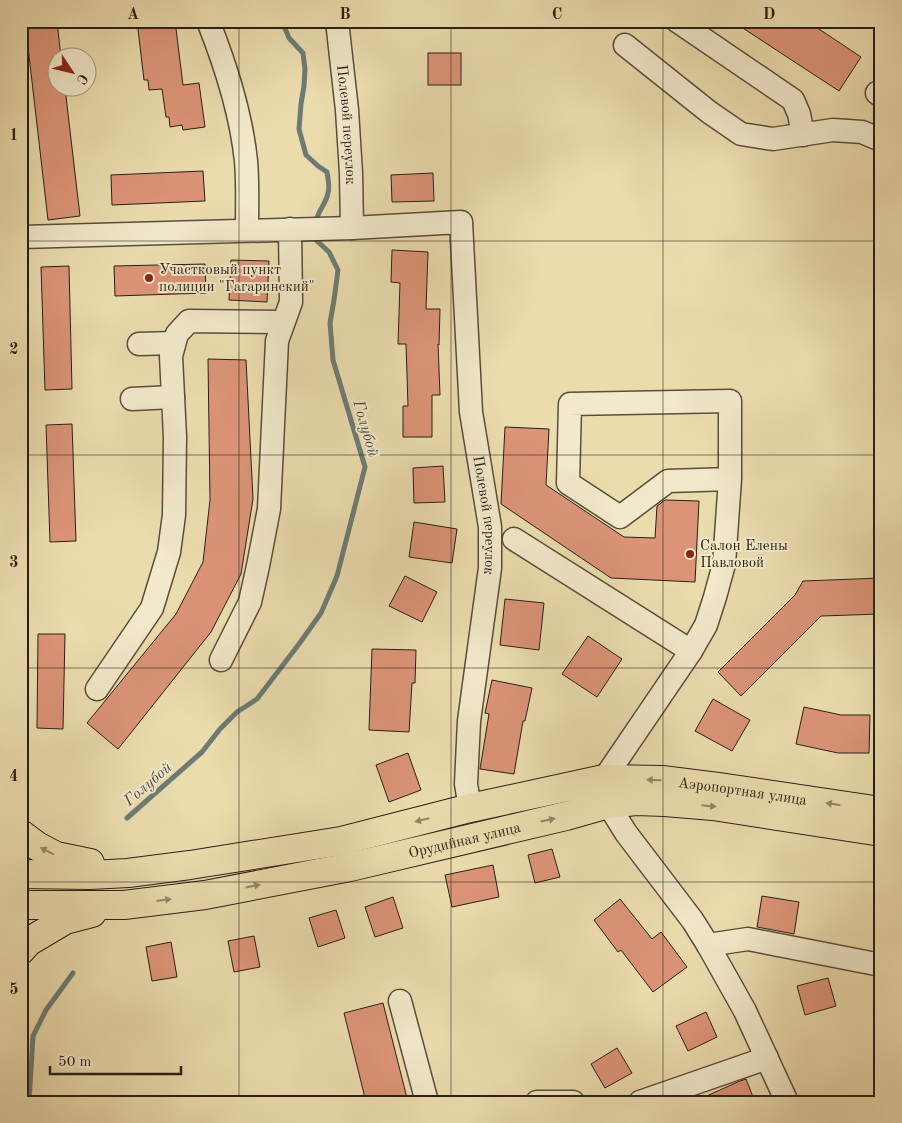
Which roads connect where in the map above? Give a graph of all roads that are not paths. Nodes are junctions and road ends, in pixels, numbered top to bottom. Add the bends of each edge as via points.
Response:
1 (208, 21) edge
2 (337, 21) edge
3 (677, 21) edge
4 (625, 45) dead end
5 (803, 135) junction
6 (881, 140) edge
7 (341, 228) junction
8 (295, 229) junction
9 (247, 230) junction
10 (21, 237) edge
11 (283, 322) junction
12 (174, 343) junction
13 (139, 344) dead end
14 (173, 397) junction
15 (132, 399) dead end
16 (730, 479) junction
17 (514, 539) dead end
18 (691, 651) junction
19 (221, 660) dead end
20 (97, 689) dead end
21 (606, 792) junction
22 (470, 808) junction
23 (881, 811) edge
24 (881, 832) edge
25 (21, 834) edge
26 (128, 873) junction
27 (21, 874) edge
28 (21, 905) edge
29 (124, 905) junction
30 (708, 945) junction
31 (21, 950) edge
32 (881, 965) edge
33 (400, 1001) dead end
34 (768, 1058) junction
35 (427, 1102) edge
36 (537, 1102) edge
37 (573, 1102) edge
38 (640, 1102) edge
39 (788, 1102) edge

1 - 9 street via 238,113 246,162
2 - 7 street, Полевой переулок via 351,173
3 - 5 street via 794,100
4 - 5 street via 742,134 773,139
5 - 6 street via 833,130 862,132
7 - 8 street
7 - 22 street, Полевой переулок via 461,222 471,412 490,528 490,568 469,721 466,784
8 - 9 street
8 - 11 street via 290,302
9 - 10 street
11 - 12 street via 189,320
11 - 19 street via 277,341 269,509 250,602
12 - 13 street
12 - 14 street via 171,356
14 - 15 street
14 - 20 street via 174,515 169,552 152,608
16 - 16 street via 730,401 570,404 568,483 620,517 668,481
16 - 18 street via 724,564 706,625
17 - 18 street
18 - 21 street
21 - 22 main road, Орудийная улица
23 -> 21 main road, Аэропортная улица via 662,780
21 -> 24 main road, Аэропортная улица via 636,802 713,806
29 -> 21 main road, Орудийная улица via 205,895 350,867 566,816
21 - 30 street via 626,833 693,920
22 -> 26 main road, Орудийная улица via 341,841
26 -> 25 main road via 56,856
26 - 27 main road, Орудийная улица
28 - 29 main road, Орудийная улица
29 - 31 main road via 65,920 28,942
30 - 32 street via 748,939
30 - 34 street
33 - 35 street
34 - 38 street
34 - 39 street
36 - 37 street

